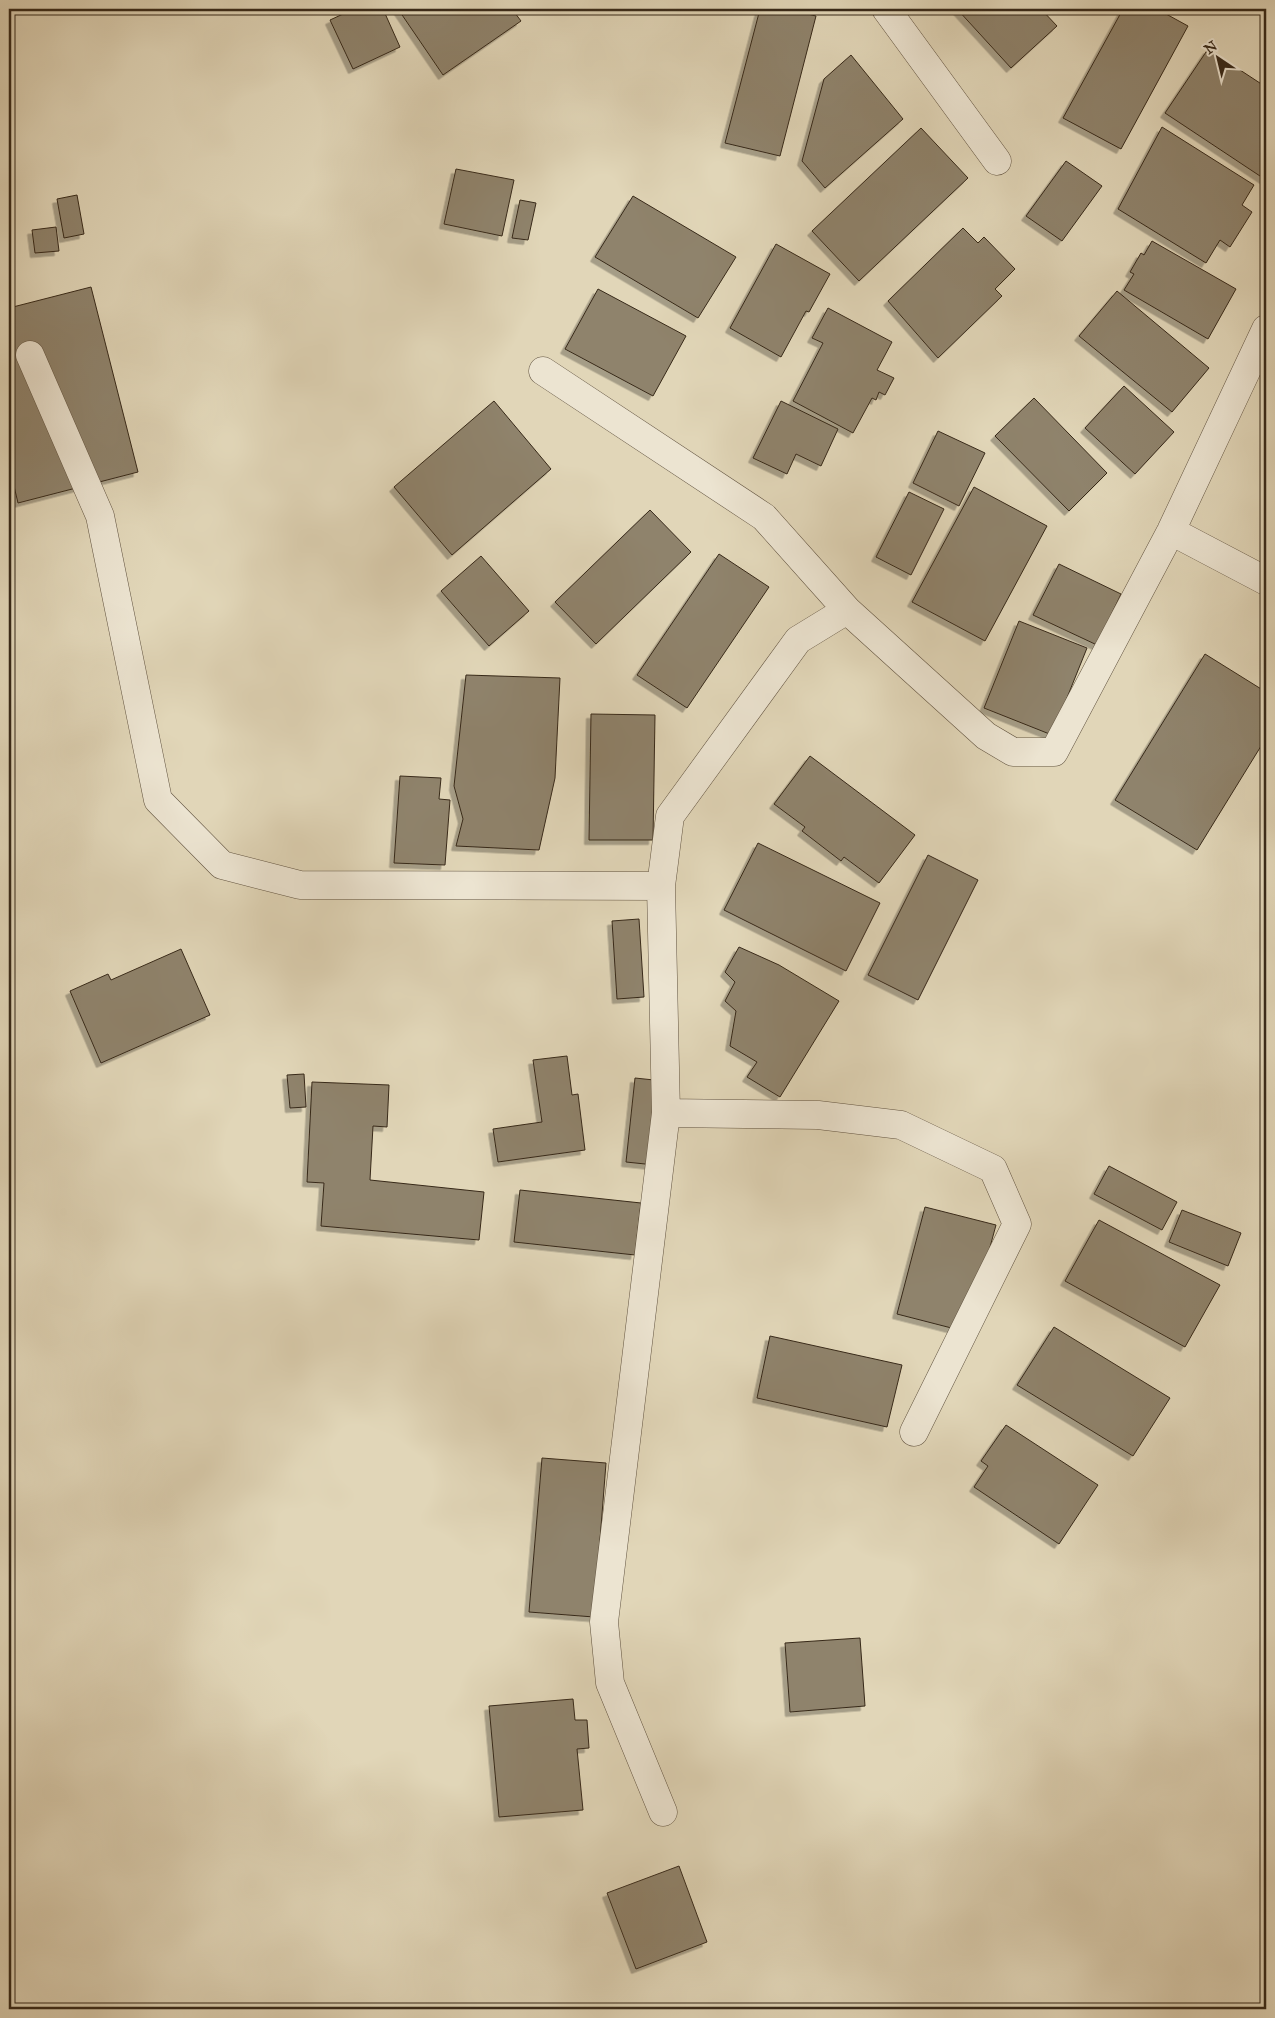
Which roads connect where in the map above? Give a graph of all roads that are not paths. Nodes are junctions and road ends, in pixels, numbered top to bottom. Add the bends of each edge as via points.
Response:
1 (886, 9) edge
2 (997, 162) dead end
3 (1266, 329) edge
4 (30, 355) dead end
5 (543, 370) dead end
6 (1171, 530) junction
7 (1266, 581) edge
8 (847, 610) junction
9 (661, 886) junction
10 (666, 1113) junction
11 (914, 1432) dead end
12 (663, 1812) dead end

1 - 2 street
3 - 6 street
4 - 9 street via 100,516 158,800 222,865 300,885
5 - 8 street via 764,517
6 - 7 street
6 - 8 street via 1054,752 1013,752 986,736
8 - 9 street via 798,640 670,816
9 - 10 street
10 - 11 street via 818,1115 901,1125 993,1169 1017,1224
10 - 12 street via 604,1622 610,1683

